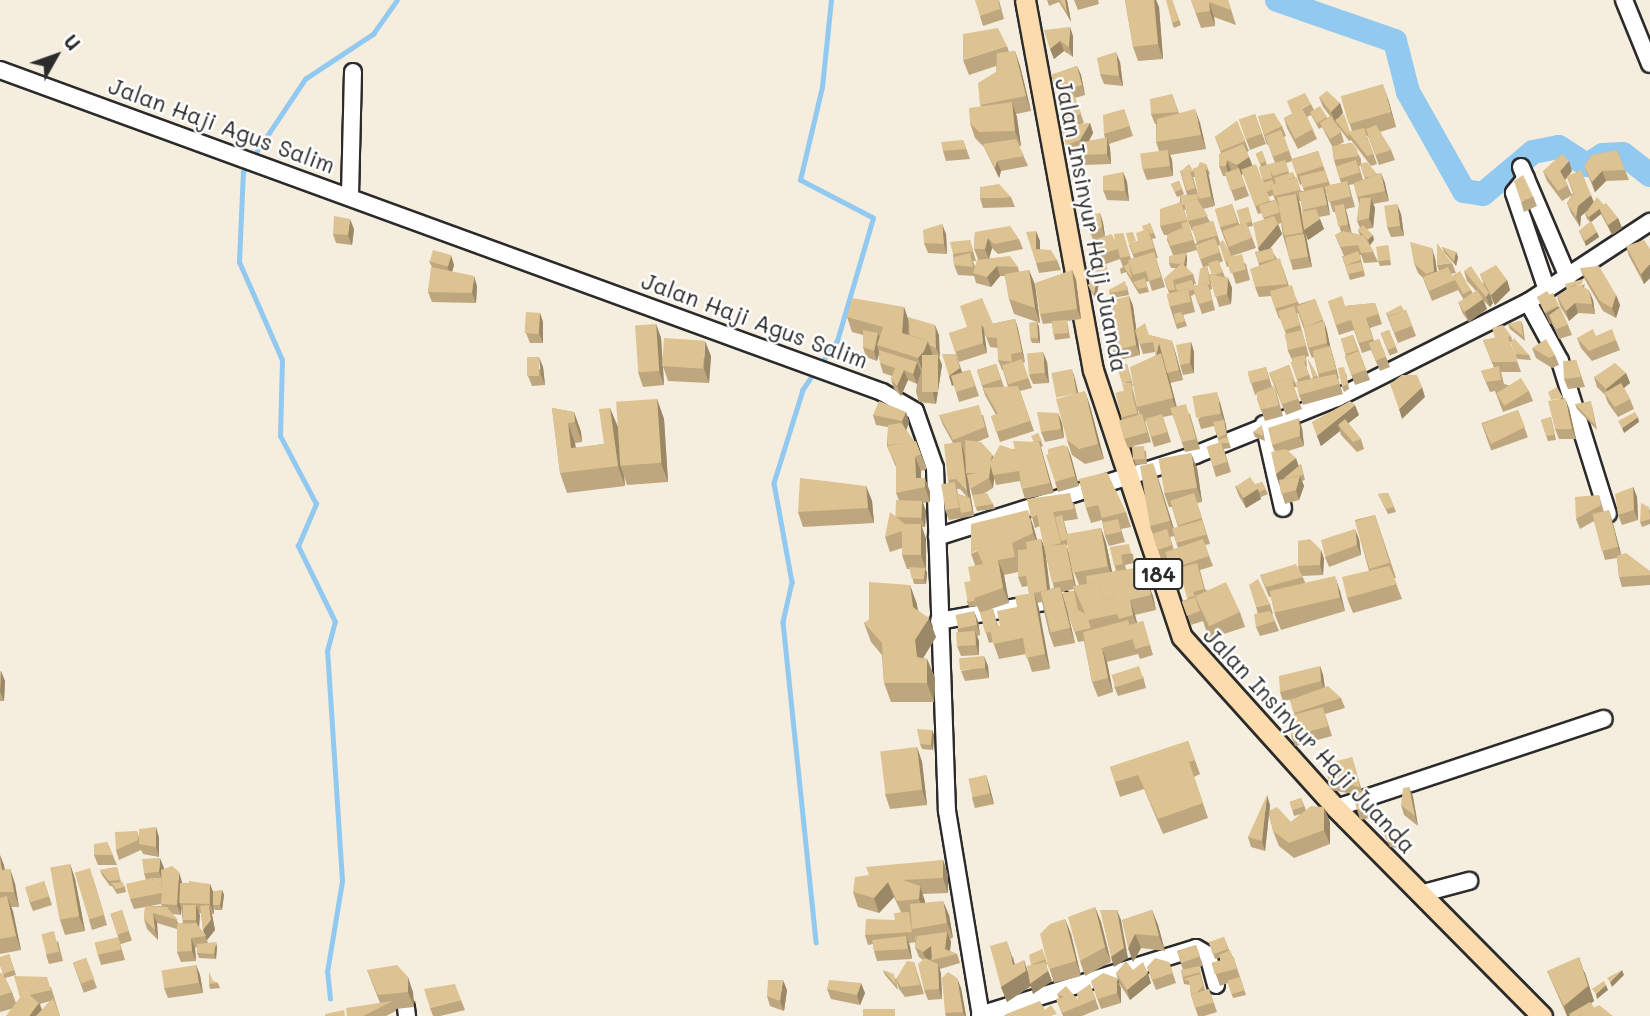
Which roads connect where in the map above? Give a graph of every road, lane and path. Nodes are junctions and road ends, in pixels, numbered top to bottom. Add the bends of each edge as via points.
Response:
1 (1025, 0) edge
2 (1624, 0) edge
3 (1650, 64) edge
4 (0, 69) edge
5 (353, 72) dead end
6 (350, 195) junction
7 (1650, 222) edge
8 (1568, 276) junction
9 (1547, 290) junction
10 (1528, 302) junction
11 (1264, 425) junction
12 (1125, 477) junction
13 (1283, 508) dead end
14 (1608, 514) edge
15 (937, 537) junction
16 (1085, 592) edge
17 (939, 621) junction
18 (1604, 719) dead end
19 (1336, 808) junction
20 (1469, 880) dead end
21 (1420, 894) junction
22 (1216, 985) edge
23 (981, 1015) edge
24 (1542, 1016) edge

1 - 12 main road, Jalan Insinyur Haji Juanda / 184 via 1093,370
2 - 3 street
4 - 6 street, Jalan Haji Agus Salim
5 - 6 street
6 - 15 street, Jalan Haji Agus Salim via 892,397 921,418 935,468
7 - 8 street
8 - 9 street
8 - 9 street via 1523,172 1514,193
9 - 10 street
10 - 11 street via 1337,398
10 - 14 street via 1560,361
11 - 12 street
11 - 13 street
12 - 15 street
12 - 19 main road, Jalan Insinyur Haji Juanda / 184 via 1186,645
15 - 17 street, Jalan Haji Agus Salim
16 - 17 street
17 - 23 street, Jalan Haji Agus Salim via 951,847
18 - 19 street
19 - 21 main road, Jalan Insinyur Haji Juanda / 184
20 - 21 street
21 - 24 main road, Jalan Insinyur Haji Juanda / 184
22 - 23 street via 1208,955 1196,948

